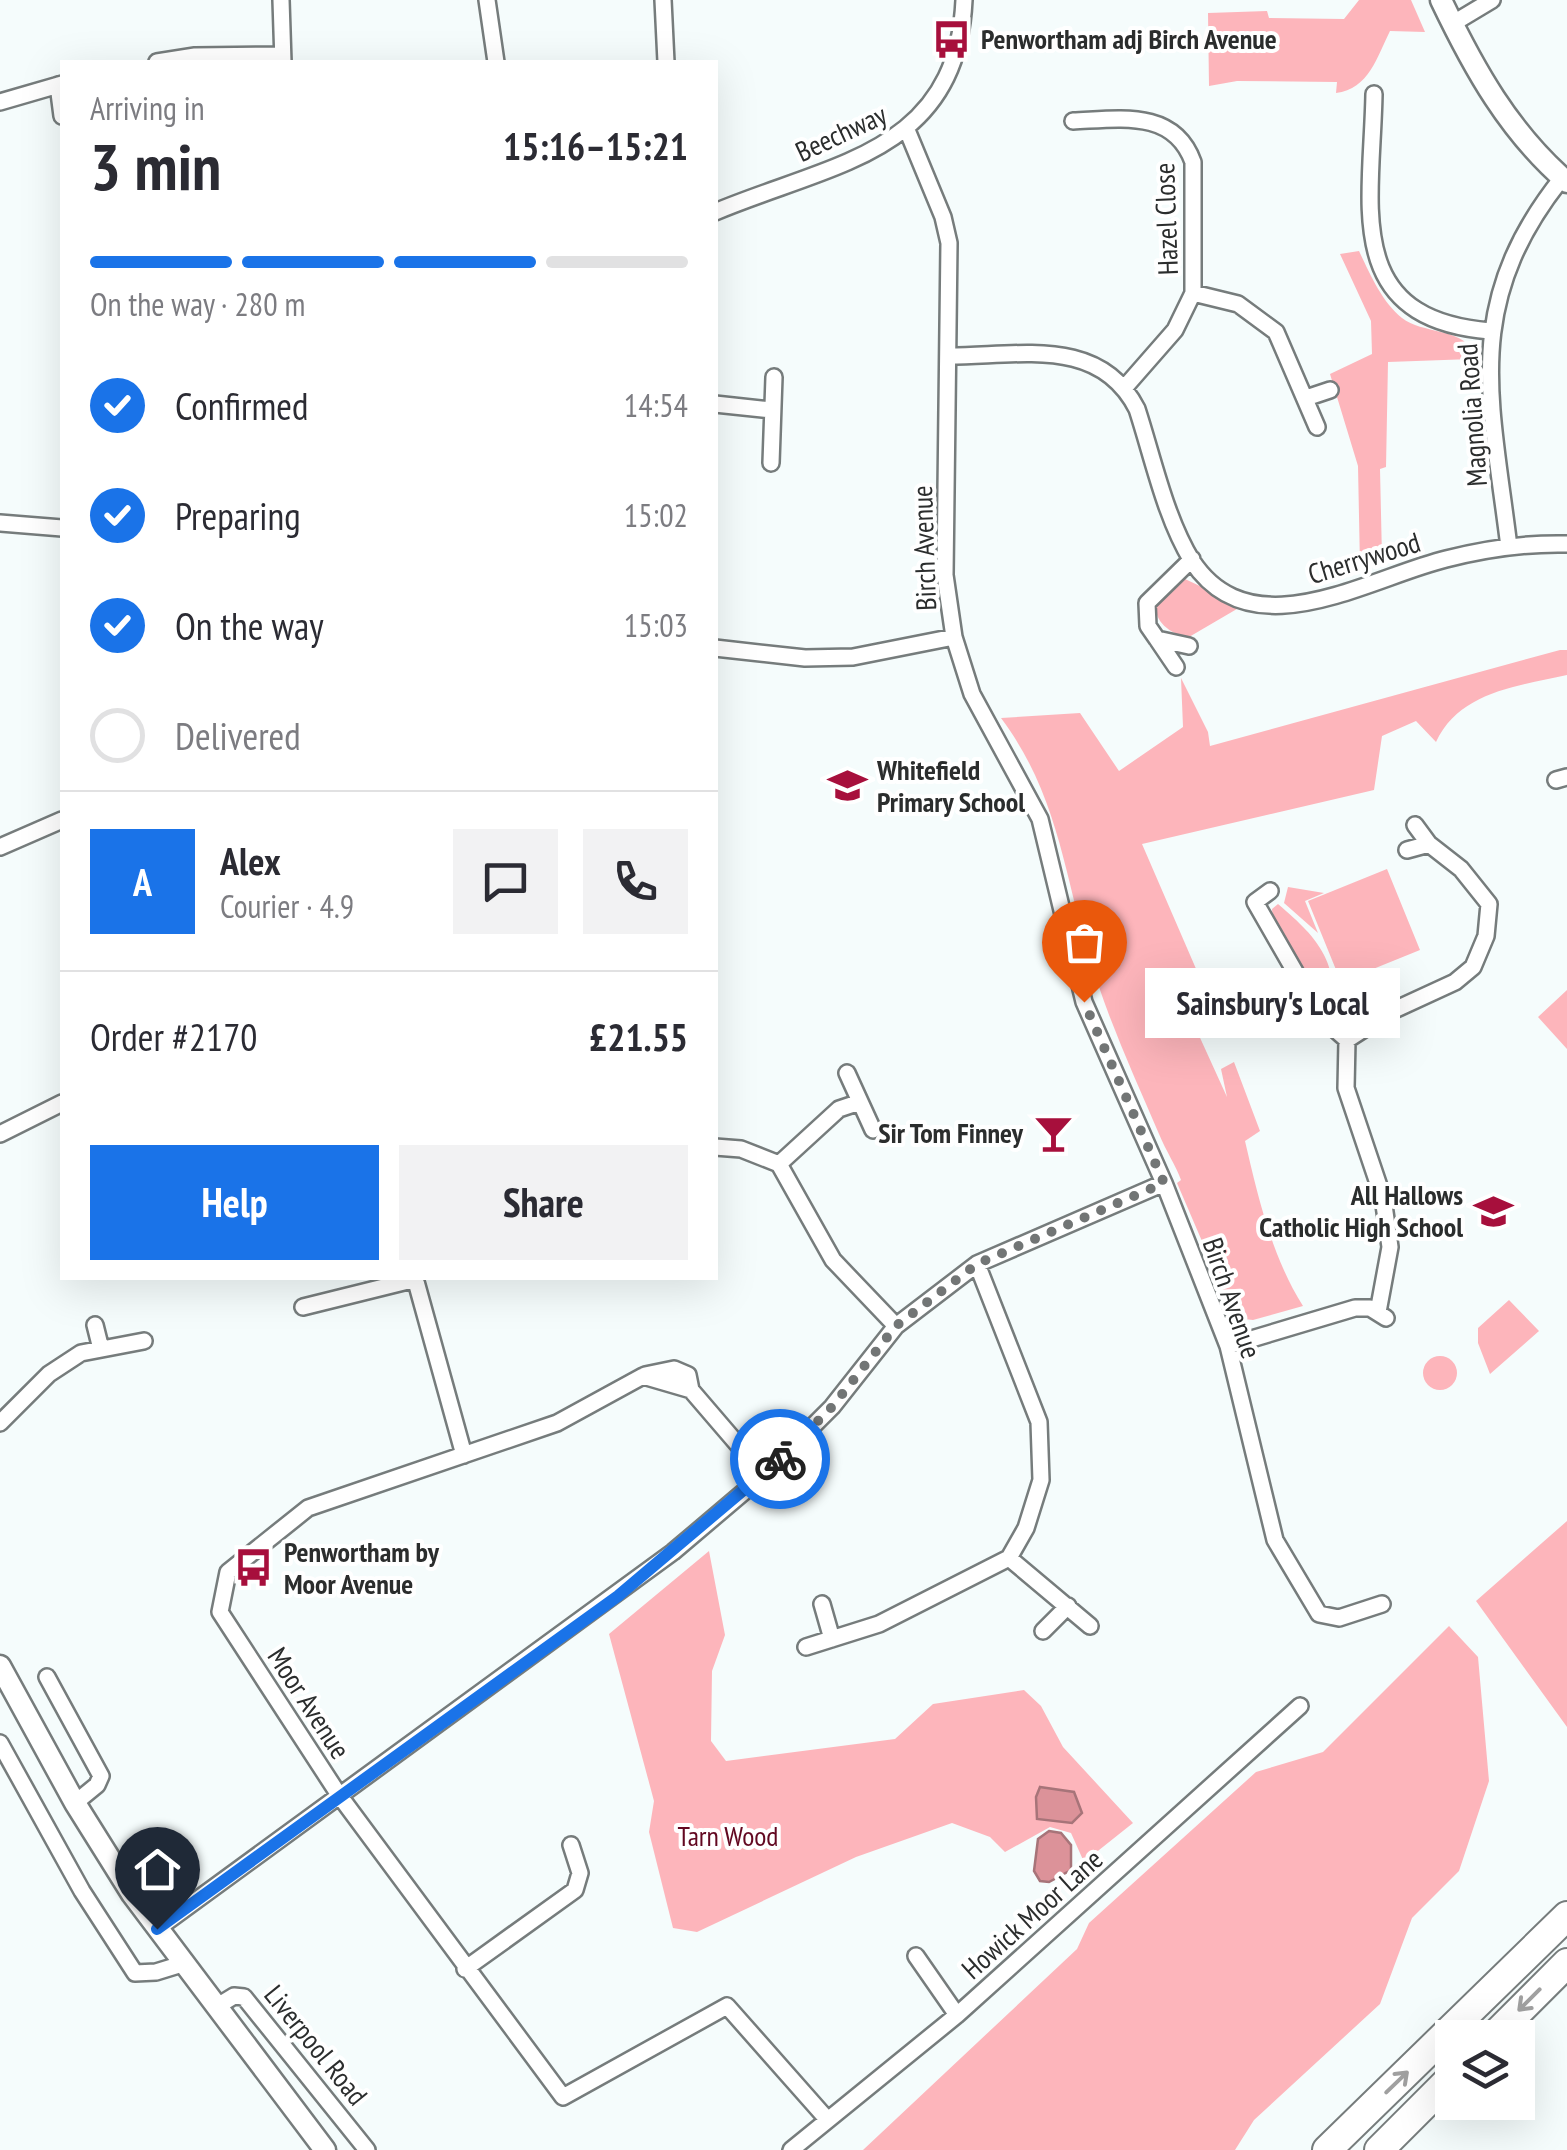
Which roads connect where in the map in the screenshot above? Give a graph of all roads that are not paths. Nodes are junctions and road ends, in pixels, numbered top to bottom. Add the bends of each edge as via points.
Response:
1 (280, 0) edge
2 (488, 0) edge
3 (663, 0) edge
4 (964, 0) edge
5 (1441, 0) edge
6 (1492, 0) edge
7 (1452, 24) junction
8 (282, 59) edge
9 (170, 60) edge
10 (496, 60) edge
11 (666, 60) edge
12 (60, 84) edge
13 (1374, 94) dead end
14 (0, 102) edge
15 (1073, 121) dead end
16 (906, 130) junction
17 (1565, 180) edge
18 (718, 205) edge
19 (1194, 293) junction
20 (1490, 331) junction
21 (950, 356) junction
22 (774, 377) dead end
23 (1126, 386) junction
24 (1330, 390) dead end
25 (1306, 398) junction
26 (718, 404) edge
27 (772, 410) junction
28 (1317, 428) dead end
29 (770, 463) dead end
30 (0, 523) edge
31 (60, 528) edge
32 (1567, 544) edge
33 (1509, 546) junction
34 (1192, 560) junction
35 (954, 638) junction
36 (1157, 640) junction
37 (1189, 646) dead end
38 (718, 648) edge
39 (1176, 667) dead end
40 (60, 821) edge
41 (1415, 825) dead end
42 (1430, 844) junction
43 (0, 846) edge
44 (1407, 850) dead end
45 (1270, 892) dead end
46 (1237, 900) dead end
47 (1255, 902) junction
48 (1347, 1040) junction
49 (848, 1073) dead end
50 (860, 1102) junction
51 (60, 1104) edge
52 (873, 1130) dead end
53 (0, 1134) edge
54 (718, 1147) edge
55 (779, 1164) junction
56 (1164, 1183) junction
57 (977, 1264) junction
58 (407, 1280) edge
59 (416, 1280) edge
60 (303, 1307) dead end
61 (95, 1325) dead end
62 (896, 1326) junction
63 (144, 1341) dead end
64 (1228, 1346) junction
65 (101, 1350) junction
66 (0, 1423) edge
67 (464, 1454) junction
68 (764, 1475) junction
69 (1009, 1558) junction
70 (822, 1604) dead end
71 (1382, 1604) dead end
72 (1068, 1606) junction
73 (1090, 1626) dead end
74 (1043, 1631) dead end
75 (832, 1639) junction
76 (806, 1647) dead end
77 (0, 1666) edge
78 (47, 1677) dead end
79 (1300, 1706) dead end
80 (0, 1743) edge
81 (338, 1795) junction
82 (75, 1803) junction
83 (571, 1845) dead end
84 (1567, 1916) edge
85 (157, 1929) junction
86 (916, 1956) dead end
87 (1567, 1963) edge
88 (182, 1964) junction
89 (465, 1969) junction
90 (216, 2007) junction
91 (957, 2015) junction
92 (1510, 2020) edge
93 (1435, 2093) edge
94 (826, 2118) junction
95 (325, 2150) edge
96 (367, 2150) edge
97 (791, 2150) edge
98 (1327, 2150) edge
99 (1379, 2150) edge

1 - 8 street
2 - 10 street
3 - 11 street
4 - 16 street, Beechway via 948,82
5 - 7 street
6 - 7 street
7 - 17 street via 1522,140
8 - 9 street
12 - 14 street
13 - 20 street via 1370,214 1376,259 1405,304 1451,328
15 - 19 street, Hazel Close via 1149,120 1187,145 1193,162
16 - 18 street, Beechway via 833,166
16 - 21 street, Birch Avenue via 949,244
17 - 20 street, Magnolia Road via 1522,234
19 - 23 street, Hazel Close via 1175,330
19 - 25 street, Hazel Close via 1238,304 1264,319 1286,348
20 - 33 street, Magnolia Road via 1488,375
21 - 23 street via 1077,358
21 - 35 street, Birch Avenue via 945,575
22 - 27 street
23 - 34 street, Cherrywood
24 - 25 street
25 - 28 street, Hazel Close
26 - 27 street
27 - 29 street
30 - 31 street
32 - 33 street, Cherrywood
33 - 34 street, Cherrywood via 1285,606 1229,594
34 - 36 street via 1147,603 1148,626
35 - 38 street via 853,657
35 - 56 street, Birch Avenue via 972,694 1040,820 1084,1002
36 - 37 street
36 - 39 street
40 - 43 street
41 - 42 street
42 - 44 street
42 - 48 street via 1489,904 1473,967
45 - 47 street
46 - 47 street
47 - 48 street via 1320,1017
48 - 64 street via 1346,1088 1384,1198 1390,1247 1382,1315 1355,1308
49 - 50 street
50 - 52 street
50 - 55 street via 839,1109
51 - 53 street
54 - 55 street
55 - 62 street via 833,1260
56 - 57 street
56 - 64 street, Birch Avenue
57 - 62 street
57 - 69 street via 1040,1422 1042,1480
58 - 60 street
59 - 67 street
61 - 65 street
62 - 68 street via 832,1407
63 - 65 street
64 - 71 street, Birch Avenue via 1275,1540 1320,1614 1339,1618
65 - 66 street via 81,1353 49,1374
67 - 68 street, Moor Avenue via 557,1423 643,1376 674,1369 688,1375 691,1390
67 - 81 street, Moor Avenue via 308,1508 228,1572 220,1612
68 - 81 street via 618,1596
69 - 72 street
69 - 75 street via 880,1624
70 - 75 street
72 - 73 street
72 - 74 street
75 - 76 street
77 - 82 street, Liverpool Road
78 - 82 street via 100,1776
79 - 91 street, Howick Moor Lane
80 - 88 street via 134,1973
81 - 85 street
81 - 89 street, Moor Avenue
82 - 85 street, Liverpool Road
83 - 89 street via 580,1873 575,1890
98 -> 84 highway
85 - 88 street, Liverpool Road
86 - 91 street
87 -> 92 highway
88 - 90 street, Liverpool Road
89 - 94 street, Moor Avenue via 563,2098 727,2006
90 - 95 street, Liverpool Road
90 - 96 street, Liverpool Road via 244,1996
91 - 94 street, Howick Moor Lane
93 - 99 highway
94 - 97 street, Howick Moor Lane

